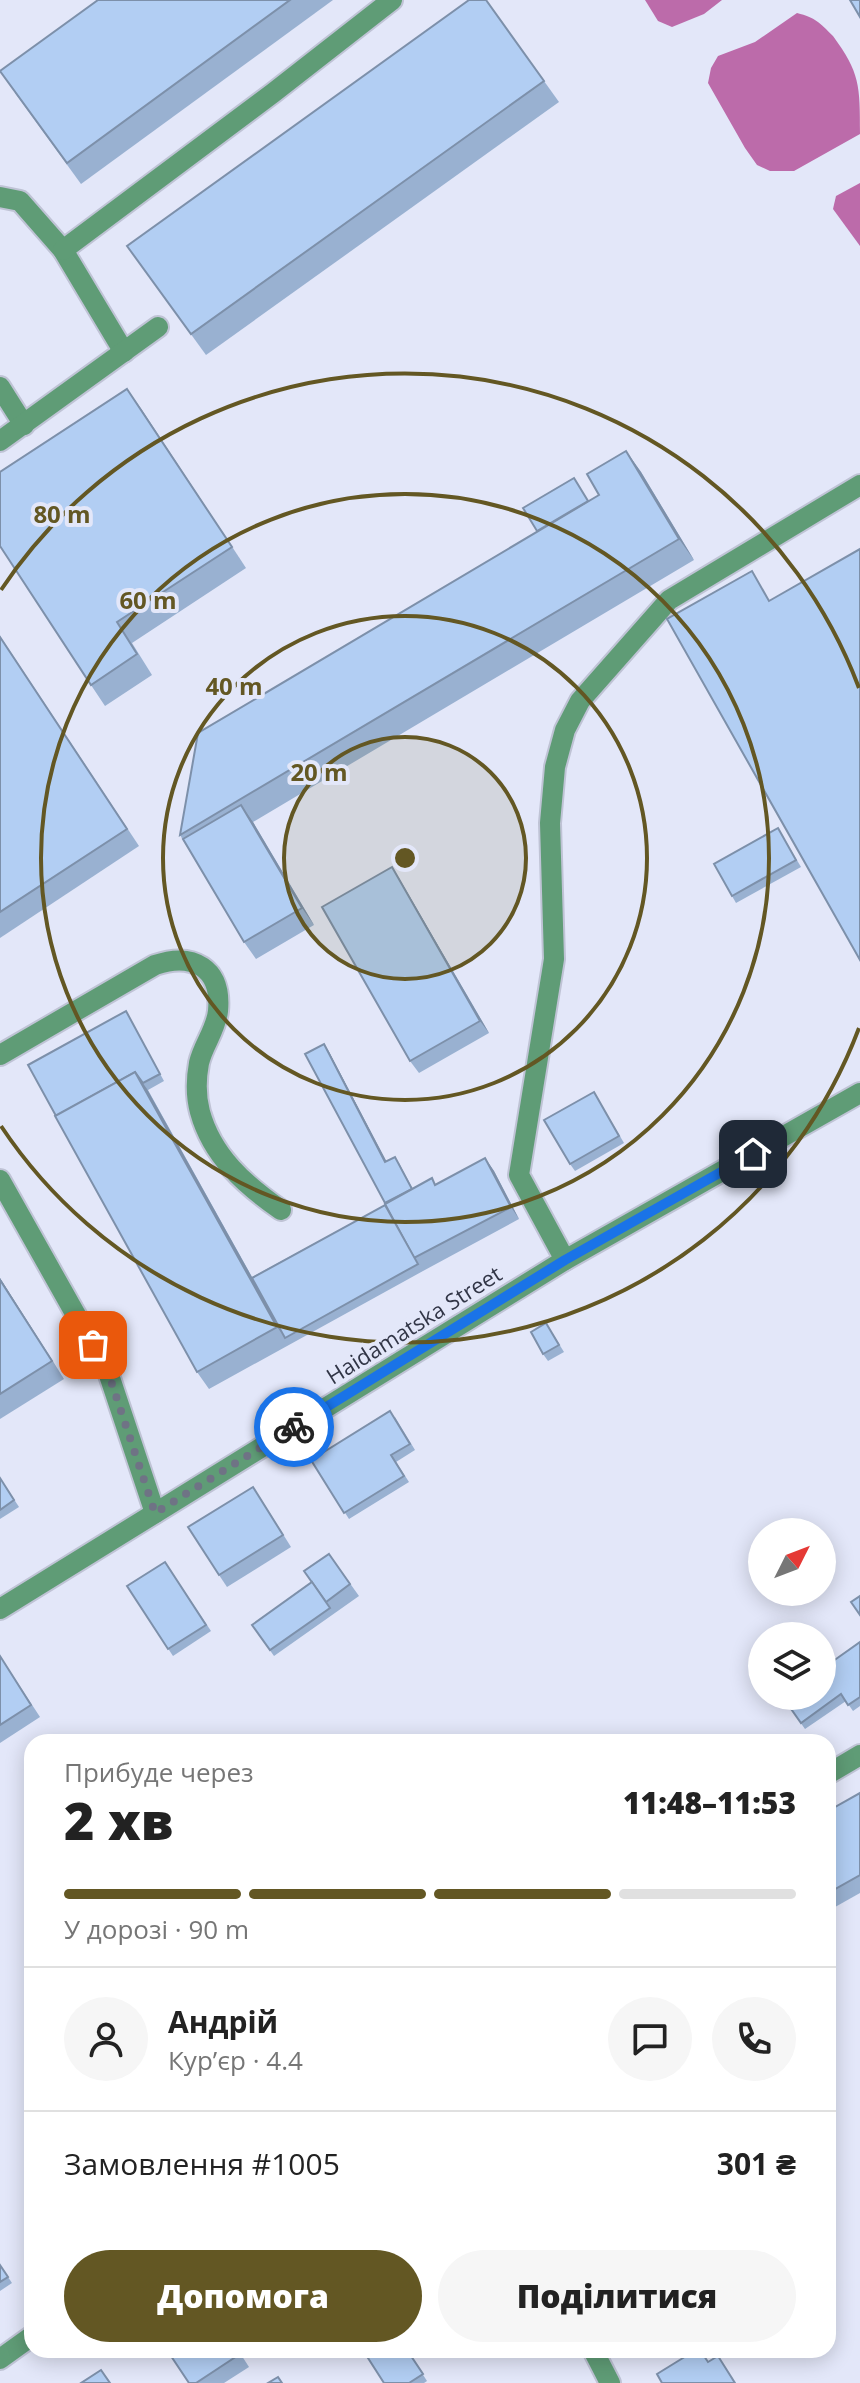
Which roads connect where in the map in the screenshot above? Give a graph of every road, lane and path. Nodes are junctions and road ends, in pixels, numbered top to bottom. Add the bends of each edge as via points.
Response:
1 (392, 0) edge
2 (0, 197) edge
3 (63, 250) junction
4 (158, 327) dead end
5 (124, 352) junction
6 (0, 387) edge
7 (24, 425) junction
8 (0, 441) edge
9 (860, 485) edge
10 (0, 1055) edge
11 (860, 1093) edge
12 (0, 1180) edge
13 (281, 1210) dead end
14 (565, 1260) junction
15 (155, 1513) junction
16 (0, 1609) edge
17 (860, 1755) edge
18 (836, 1769) edge
19 (24, 2342) edge
20 (597, 2358) edge
21 (0, 2359) edge
22 (610, 2383) edge

1 - 3 street
2 - 3 street via 20,201
3 - 5 street
4 - 5 street
5 - 7 street
6 - 7 street
7 - 8 street
9 - 14 street via 669,600 580,701 565,730 550,823 554,959 519,1175
10 - 13 street via 155,965 175,958 194,960 217,990 218,1012 197,1084 208,1136 249,1187
11 - 14 street, Haidamatska Street
12 - 15 street via 108,1372
14 - 15 street, Haidamatska Street
15 - 16 street, Haidamatska Street
17 - 18 street
19 - 21 street
20 - 22 street

